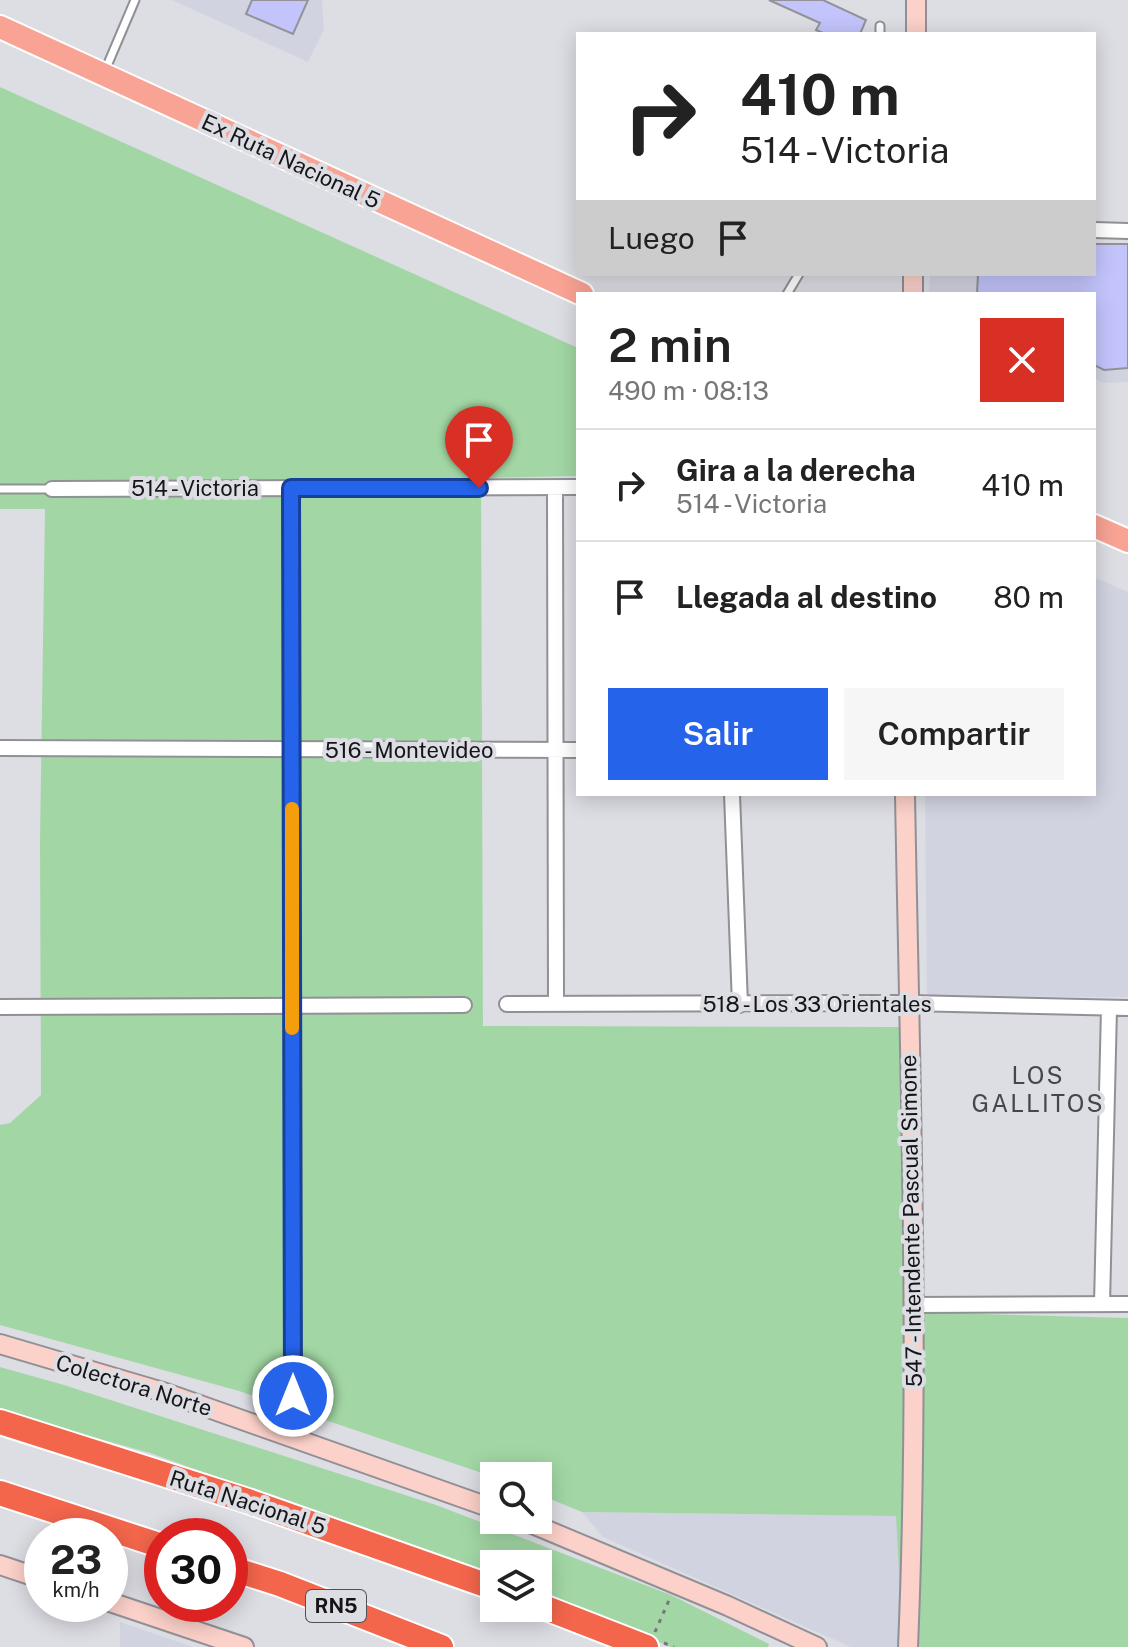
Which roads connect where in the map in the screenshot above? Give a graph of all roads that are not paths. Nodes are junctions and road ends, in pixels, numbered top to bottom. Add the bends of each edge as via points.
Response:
1 (135, 0) edge
2 (916, 0) edge
3 (0, 27) edge
4 (916, 32) edge
5 (103, 75) junction
6 (1096, 230) edge
7 (1128, 231) edge
8 (578, 292) edge
9 (576, 487) edge
10 (291, 488) junction
11 (555, 488) junction
12 (0, 489) edge
13 (52, 489) joint
14 (1096, 527) edge
15 (1128, 541) edge
16 (0, 748) edge
17 (292, 749) junction
18 (556, 750) junction
19 (576, 750) edge
20 (732, 796) edge
21 (905, 796) edge
22 (556, 1003) junction
23 (909, 1003) junction
24 (507, 1004) dead end
25 (464, 1005) dead end
26 (740, 1005) junction
27 (292, 1006) junction
28 (0, 1007) edge
29 (1109, 1008) junction
30 (1128, 1008) edge
31 (1102, 1304) junction
32 (1128, 1304) edge
33 (913, 1305) junction
34 (0, 1344) edge
35 (0, 1422) edge
36 (284, 1433) junction
37 (0, 1493) edge
38 (480, 1504) edge
39 (552, 1532) edge
40 (144, 1540) edge
41 (0, 1565) edge
42 (24, 1573) edge
43 (248, 1574) edge
44 (480, 1583) edge
45 (128, 1608) edge
46 (552, 1610) edge
47 (654, 1643) edge
48 (244, 1647) edge
49 (441, 1647) edge
50 (817, 1647) edge
51 (908, 1647) edge

1 - 5 lane
2 - 4 street
3 - 5 main road, Ex Ruta Nacional 5
5 - 8 main road, Ex Ruta Nacional 5
6 - 7 street
9 - 11 street, 514 - Victoria
10 - 11 street, 514 - Victoria
10 - 13 street, 514 - Victoria
10 - 17 street
11 - 18 street
12 - 13 lane
14 - 15 main road
16 - 17 street, 516 - Montevideo
17 - 18 street, 516 - Montevideo
17 - 27 street
18 - 19 street, 516 - Montevideo
18 - 22 street
20 - 26 street
21 - 23 street, 547 - Intendente Pascual Simone
22 - 24 street, 518 - Los 33 Orientales
22 - 26 street, 518 - Los 33 Orientales
23 - 26 street, 518 - Los 33 Orientales
23 - 29 street, 518 - Los 33 Orientales
23 - 33 street, 547 - Intendente Pascual Simone
25 - 27 street
27 - 28 street
27 - 36 street via 293,1396
29 - 30 street, 518 - Los 33 Orientales
29 - 31 street
31 - 32 street
31 - 33 street
33 - 51 street, 547 - Intendente Pascual Simone
34 - 36 street, Colectora Norte
35 - 44 highway, Ruta Nacional 5
36 - 38 street, Colectora Norte
37 - 40 highway
39 - 50 street
41 - 42 street
43 - 49 highway, RN5
45 - 48 street
46 - 47 highway

